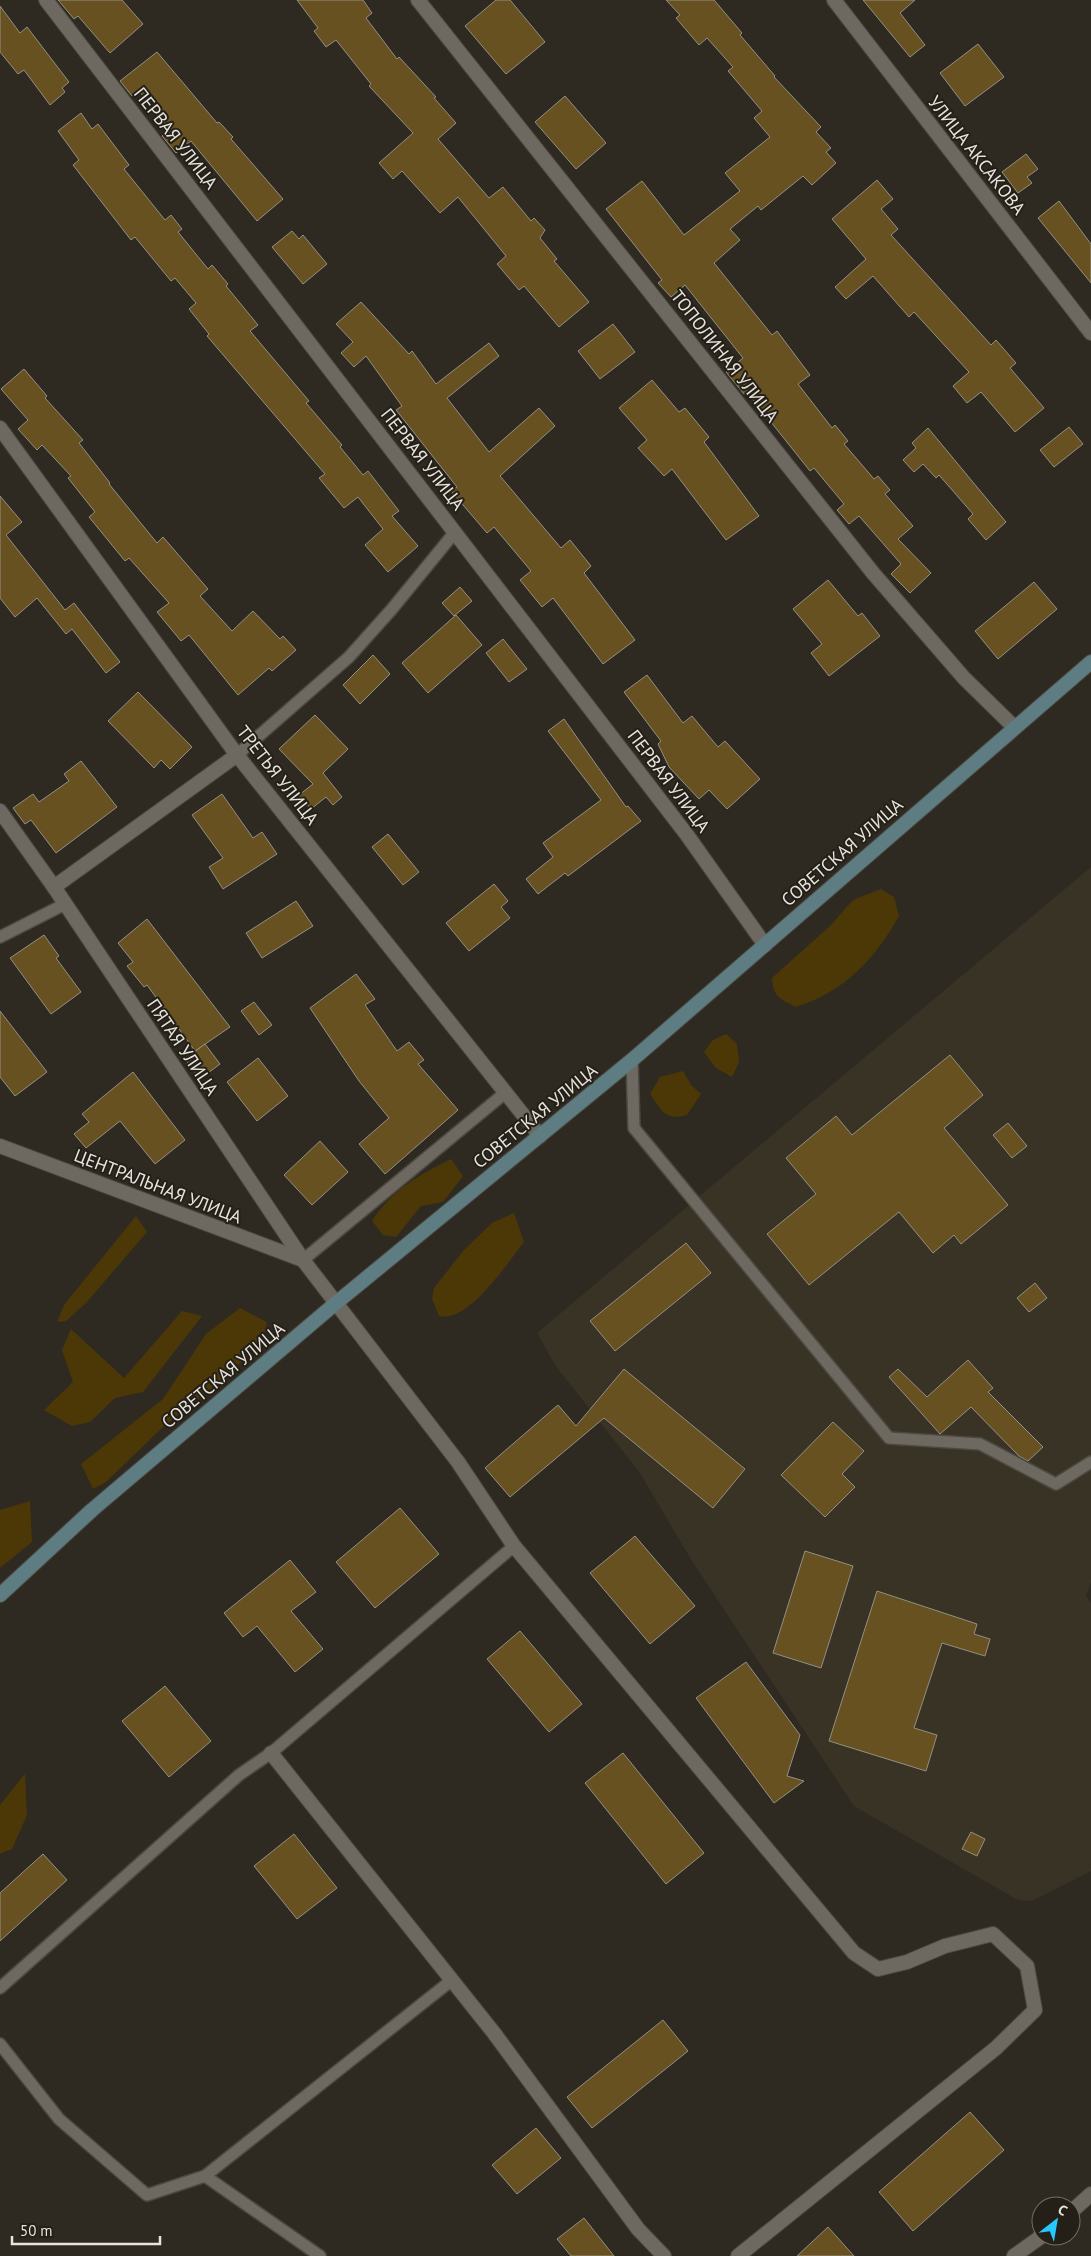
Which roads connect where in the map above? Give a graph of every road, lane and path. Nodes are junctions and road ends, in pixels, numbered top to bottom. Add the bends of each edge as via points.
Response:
1 (46, 0) edge
2 (418, 0) edge
3 (834, 0) edge
4 (1091, 333) edge
5 (0, 428) edge
6 (455, 532) junction
7 (1091, 662) edge
8 (1014, 727) junction
9 (237, 755) junction
10 (0, 811) edge
11 (54, 887) junction
12 (65, 904) junction
13 (0, 937) edge
14 (765, 945) junction
15 (632, 1060) junction
16 (505, 1093) junction
17 (540, 1136) junction
18 (0, 1146) edge
19 (303, 1260) junction
20 (336, 1304) junction
21 (1091, 1462) edge
22 (514, 1546) junction
23 (0, 1595) edge
24 (271, 1753) junction
25 (452, 1980) junction
26 (0, 1988) edge
27 (0, 2044) edge
28 (205, 2176) junction
29 (1091, 2194) edge
30 (1081, 2203) edge
31 (1031, 2244) edge
32 (320, 2256) edge
33 (664, 2256) edge
34 (738, 2256) edge
35 (1014, 2256) edge

1 - 6 street, ПЕРВАЯ УЛИЦА
2 - 8 street, ТОПОЛИНАЯ УЛИЦА via 873,572 964,678
3 - 4 street, УЛИЦА АКСАКОВА
5 - 9 street, ТРЕТЬЯ УЛИЦА
6 - 9 lane via 392,610 348,657
6 - 14 street, ПЕРВАЯ УЛИЦА via 688,835
7 - 8 main road, СОВЕТСКАЯ УЛИЦА
8 - 14 main road, СОВЕТСКАЯ УЛИЦА
9 - 11 street
9 - 16 street, ТРЕТЬЯ УЛИЦА
10 - 11 street, ПЯТАЯ УЛИЦА
11 - 12 street, ПЯТАЯ УЛИЦА
12 - 13 lane
12 - 19 street, ПЯТАЯ УЛИЦА
14 - 15 main road, СОВЕТСКАЯ УЛИЦА
15 - 17 main road, СОВЕТСКАЯ УЛИЦА
15 - 21 lane via 634,1128 889,1438 980,1444 1056,1484
16 - 17 street, ТРЕТЬЯ УЛИЦА
16 - 19 lane
17 - 20 main road, СОВЕТСКАЯ УЛИЦА
18 - 19 street, ЦЕНТРАЛЬНАЯ УЛИЦА
19 - 20 street, ПЯТАЯ УЛИЦА
20 - 22 street, ПЯТАЯ УЛИЦА via 458,1462
20 - 23 main road, СОВЕТСКАЯ УЛИЦА via 92,1510
22 - 24 lane
22 - 34 street, ПЯТАЯ УЛИЦА via 854,1953 878,1969 993,1934 1027,1966 1036,2010 996,2048
24 - 25 street
24 - 26 lane via 239,1775
25 - 28 lane
25 - 33 street via 638,2229
27 - 28 lane via 59,2119 148,2195
28 - 32 lane
29 - 30 street
31 - 35 street

